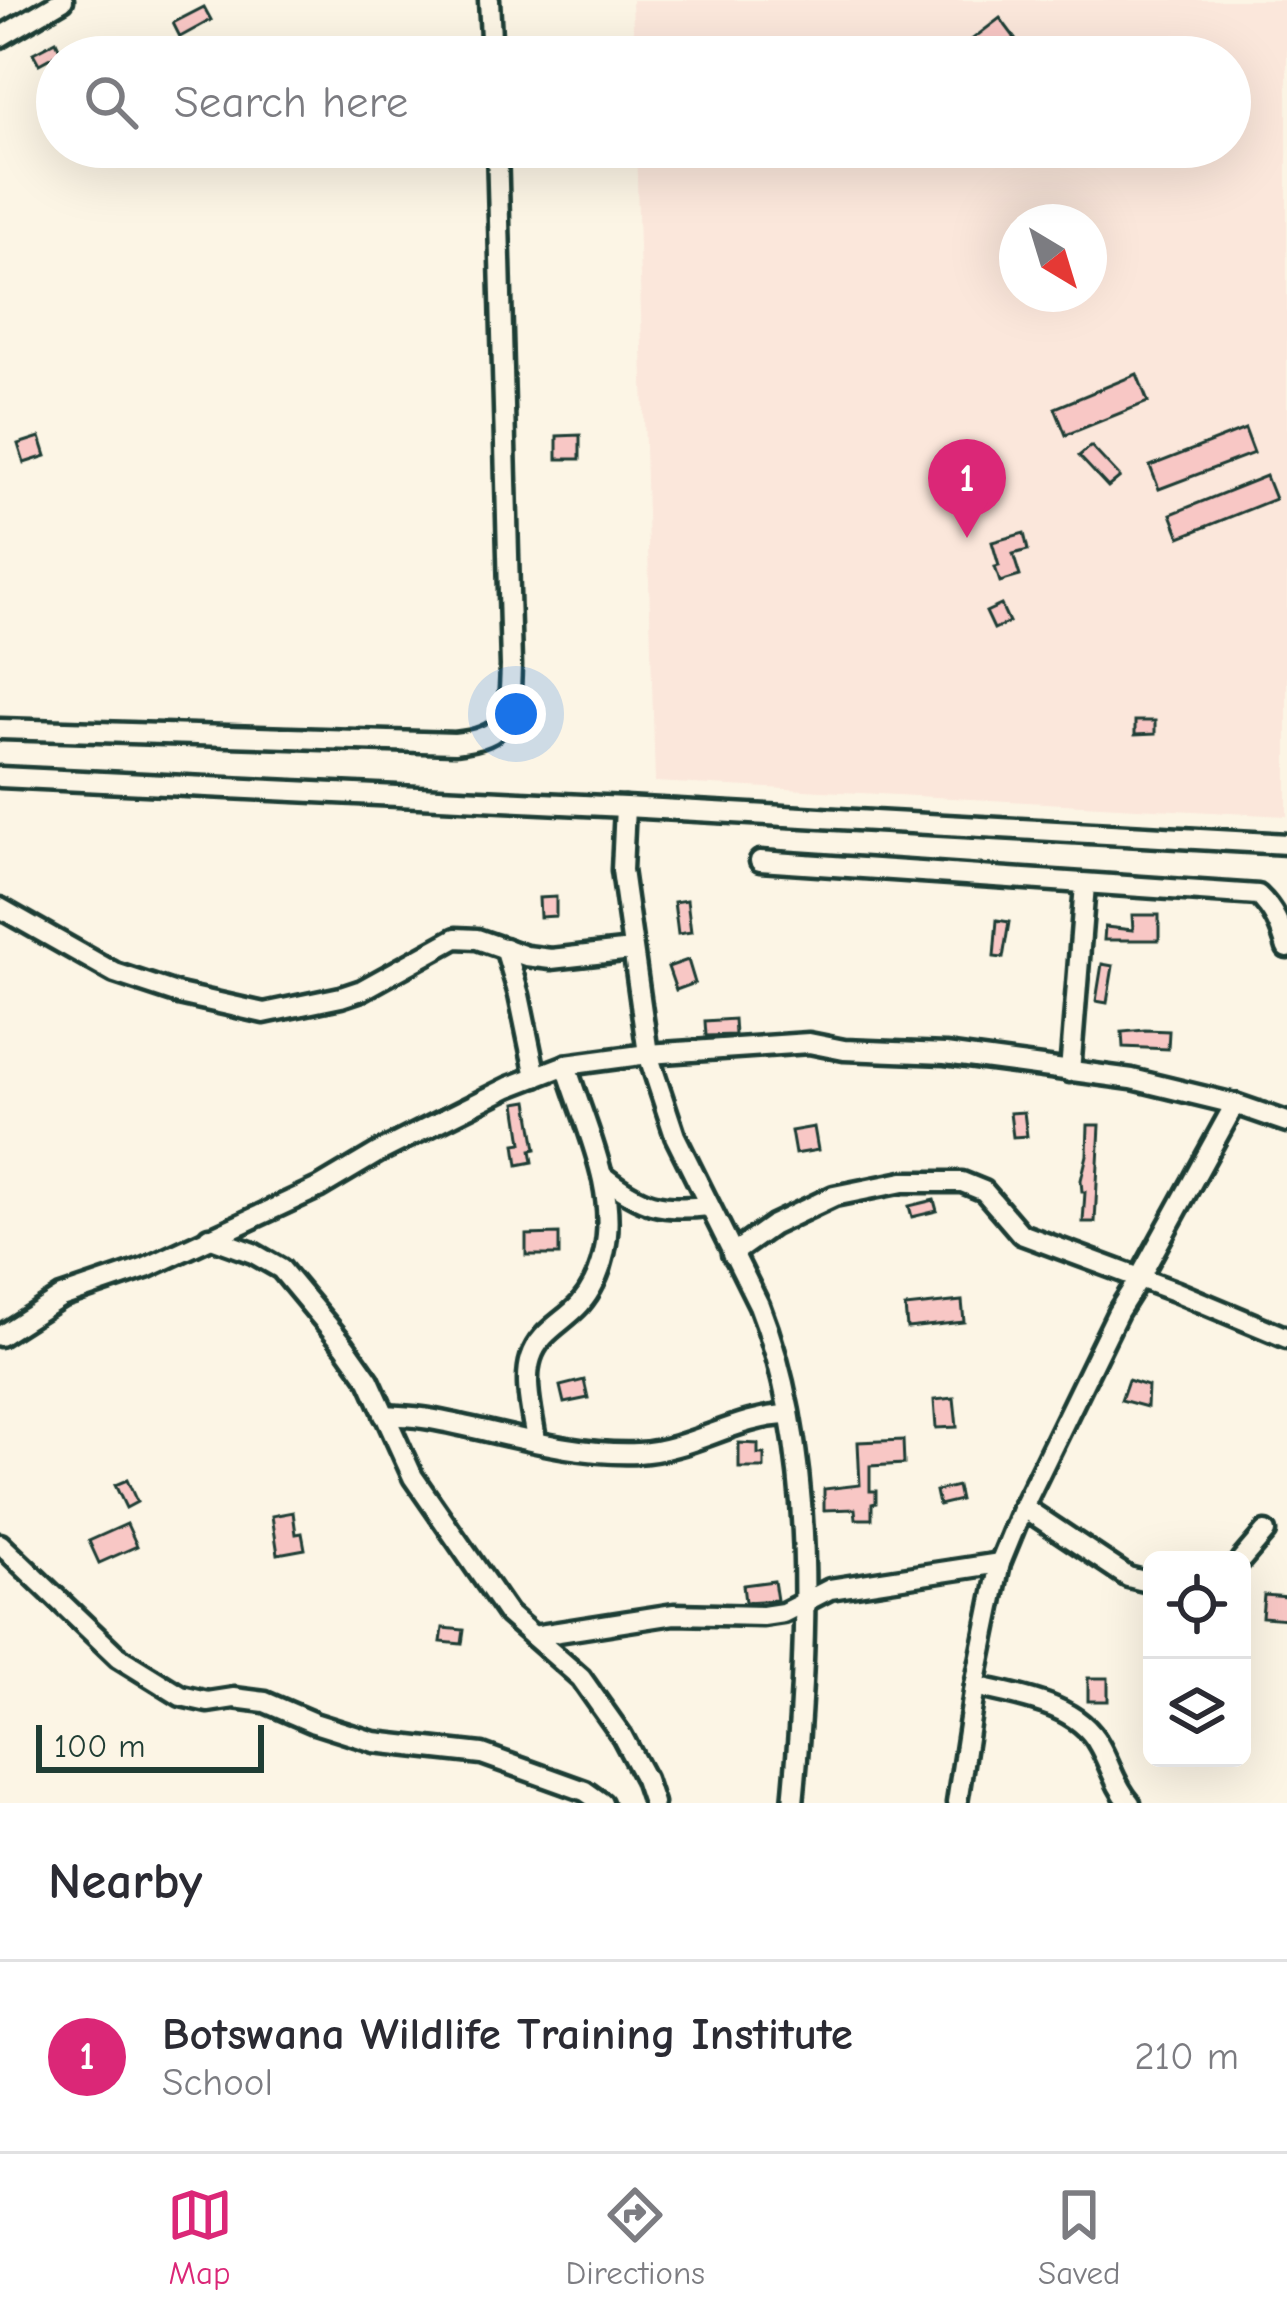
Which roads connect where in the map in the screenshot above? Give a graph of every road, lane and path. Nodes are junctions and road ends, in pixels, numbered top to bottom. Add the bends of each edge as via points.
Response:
1 (63, 0) edge
2 (489, 0) edge
3 (491, 36) edge
4 (0, 37) edge
5 (497, 168) edge
6 (0, 729) edge
7 (0, 777) edge
8 (625, 807) junction
9 (1287, 844) edge
10 (760, 861) dead end
11 (1085, 885) junction
12 (0, 908) edge
13 (505, 948) junction
14 (1287, 949) edge
15 (632, 950) junction
16 (648, 1054) junction
17 (566, 1065) junction
18 (1070, 1072) junction
19 (536, 1077) junction
20 (1235, 1104) junction
21 (1287, 1121) edge
22 (603, 1176) junction
23 (709, 1206) junction
24 (209, 1238) junction
25 (732, 1254) junction
26 (1140, 1277) junction
27 (0, 1336) edge
28 (1287, 1338) edge
29 (788, 1414) junction
30 (384, 1415) junction
31 (536, 1441) junction
32 (1023, 1507) junction
33 (1265, 1532) dead end
34 (0, 1544) edge
35 (1249, 1551) edge
36 (1000, 1563) junction
37 (1143, 1581) edge
38 (802, 1604) junction
39 (532, 1636) junction
40 (975, 1686) junction
41 (602, 1803) edge
42 (653, 1803) edge
43 (793, 1803) edge
44 (957, 1803) edge
45 (1130, 1803) edge

1 - 4 street
2 - 3 street
5 - 6 street via 506,722 476,741 455,742
7 - 8 street
8 - 9 street
8 - 15 street via 622,870
10 - 11 street
11 - 14 street via 1258,895
11 - 18 street
12 - 13 street via 116,973 264,1013 362,990 456,938
13 - 15 street via 551,959
13 - 19 street
15 - 16 street
16 - 17 street
16 - 18 street via 808,1043
16 - 23 street
17 - 19 street
17 - 22 street
18 - 20 street
19 - 24 street
20 - 21 street
20 - 26 street
22 - 23 street via 651,1207
22 - 31 street via 609,1220 595,1282 530,1360
23 - 25 street
24 - 27 street via 62,1297
24 - 30 street via 281,1269 345,1346
25 - 26 street via 834,1196 903,1182 962,1182 984,1191 1021,1234
25 - 29 street via 769,1331
26 - 28 street
26 - 32 street
29 - 31 street via 671,1450 595,1451
29 - 38 street via 803,1534
30 - 31 street
30 - 39 street via 413,1477 508,1614
32 - 36 street
32 - 37 street
33 - 35 street
34 - 41 street via 118,1657 181,1696 265,1702 374,1742 482,1754
36 - 38 street via 830,1589
36 - 40 street
38 - 39 street via 763,1616 674,1614
38 - 43 street
39 - 42 street via 581,1678 622,1736
40 - 44 street
40 - 45 street via 1087,1727

